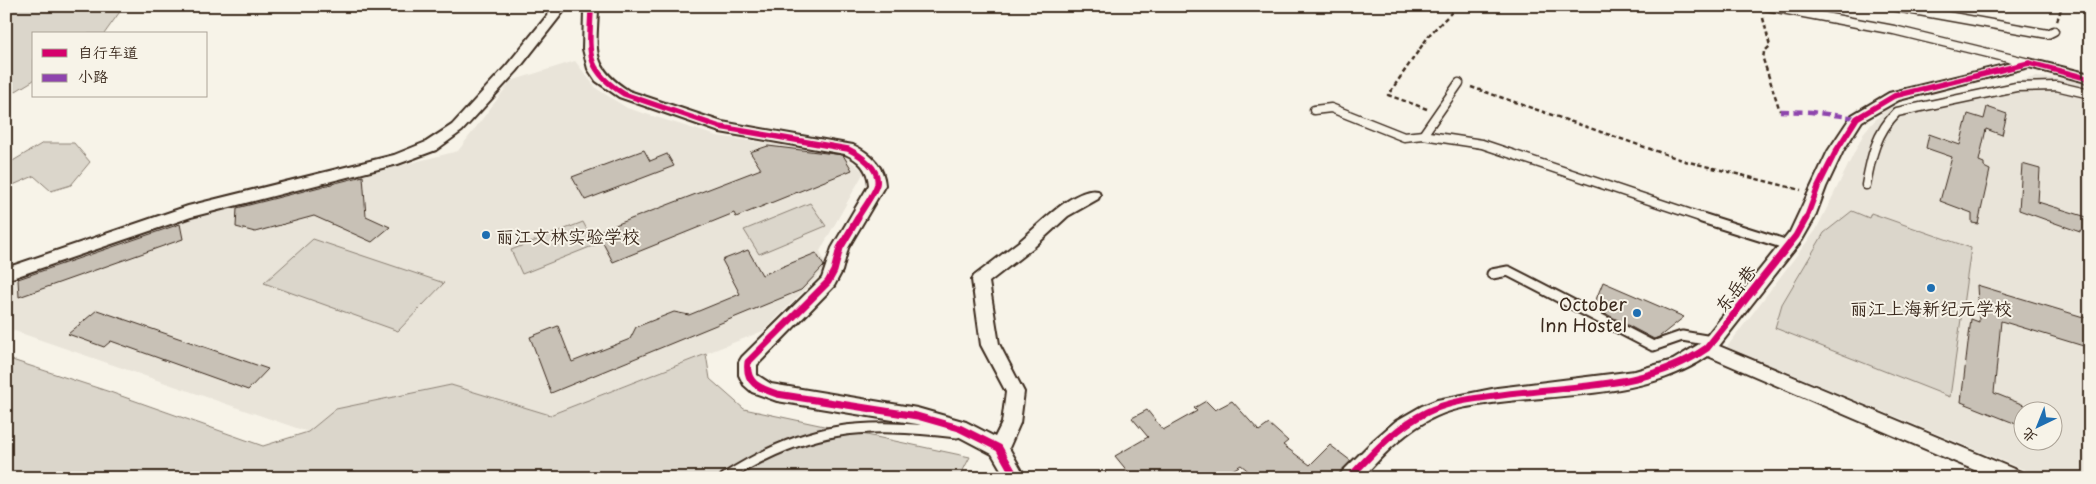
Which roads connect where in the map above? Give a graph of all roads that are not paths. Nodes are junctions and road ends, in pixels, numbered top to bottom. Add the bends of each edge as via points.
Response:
1 (562, 6) edge
2 (588, 6) edge
3 (1766, 6) edge
4 (1891, 6) edge
5 (2054, 31) dead end
6 (2029, 63) junction
7 (2090, 79) edge
8 (1459, 83) road end
9 (2090, 94) edge
10 (1314, 110) dead end
11 (1423, 135) junction
12 (1866, 185) dead end
13 (1092, 195) dead end
14 (1788, 245) junction
15 (6, 274) edge
16 (1492, 274) dead end
17 (1709, 344) junction
18 (980, 437) junction
19 (999, 448) junction
20 (725, 478) edge
21 (1016, 478) edge
22 (1349, 478) edge
23 (2014, 478) edge

1 - 15 street via 512,68 457,128 426,148 398,159 188,212
2 - 18 street via 591,11 590,59 602,80 612,88 720,127 848,149 864,158 877,178 877,185 840,248 828,282 748,362 748,379 777,394 917,416
3 - 6 lane via 1894,30
4 - 5 lane via 2048,34
6 - 7 street, 东岳巷
6 - 14 street, 东岳巷 via 1894,96 1872,106 1857,118 1836,151 1806,219
8 - 11 lane
9 - 12 lane via 2056,86 2016,87 1897,112 1884,125 1874,143
10 - 11 lane via 1332,108 1404,137
11 - 14 lane via 1482,144
13 - 19 street via 1062,212 980,280 990,345 1015,392 1010,423
14 - 17 street, 东岳巷
16 - 17 lane via 1508,271 1653,346 1682,336
17 - 22 street, 东岳巷 via 1682,364 1650,376 1457,402 1429,410 1395,430
17 - 23 street
18 - 19 street
18 - 20 lane via 905,428 834,431 784,446
19 - 21 street

